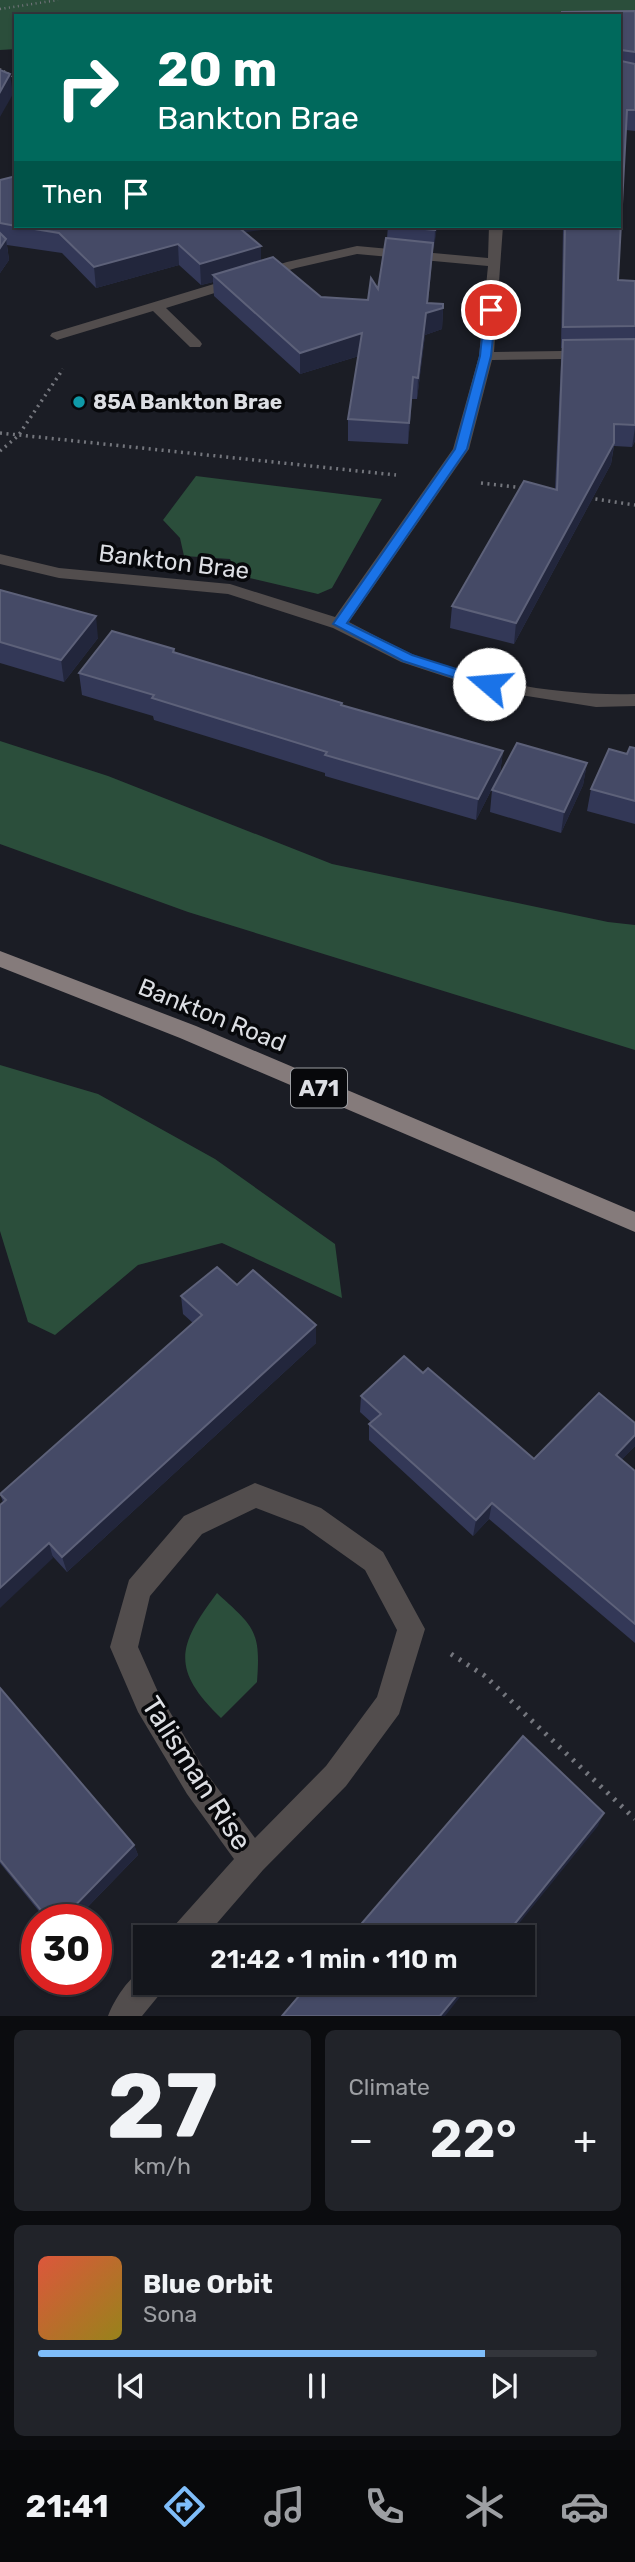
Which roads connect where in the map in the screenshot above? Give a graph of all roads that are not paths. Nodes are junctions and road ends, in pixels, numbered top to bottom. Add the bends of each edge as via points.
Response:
1 (496, 228) edge
2 (495, 263) junction
3 (156, 306) junction
4 (58, 336) dead end
5 (195, 344) dead end
6 (635, 354) edge
7 (486, 356) junction
8 (0, 559) edge
9 (339, 624) junction
10 (635, 700) edge
11 (0, 959) edge
12 (635, 1222) edge
13 (253, 1860) junction
14 (196, 1925) edge
15 (140, 1995) edge
16 (123, 2016) edge

1 - 2 street
2 - 3 street via 357,250
2 - 7 street
3 - 4 street
3 - 5 street
6 - 7 street
7 - 9 street via 461,449
8 - 9 street, Bankton Brae via 59,573 230,589
9 - 10 street, Bankton Brae via 407,658 489,684 596,701
11 - 12 main road, Bankton Road / A71 via 188,1032
13 - 13 street, Talisman Rise via 197,1784 148,1702 124,1647 138,1589 193,1525 255,1495 312,1517 374,1561 411,1629 389,1704 336,1776
13 - 14 street, Talisman Rise
15 - 16 street

